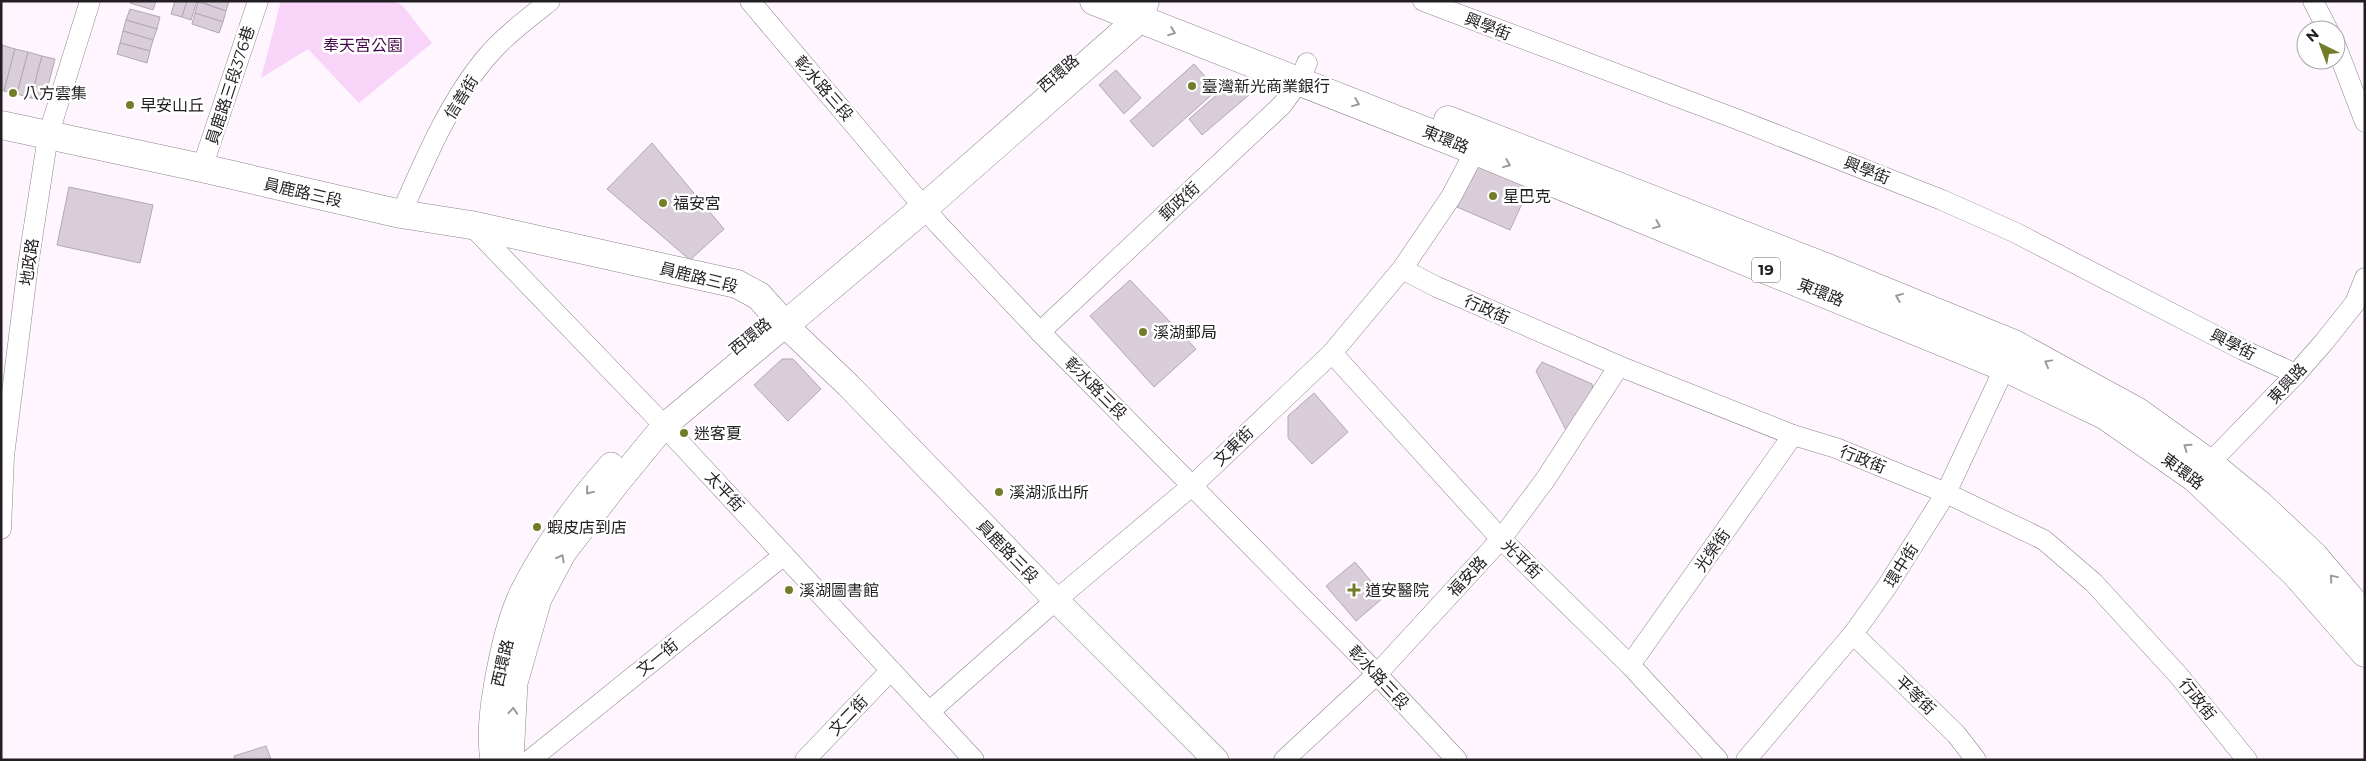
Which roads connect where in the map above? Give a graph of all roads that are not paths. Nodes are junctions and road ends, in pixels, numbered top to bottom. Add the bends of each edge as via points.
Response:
1 (90, 1) edge
2 (258, 1) edge
3 (550, 1) edge
4 (750, 1) edge
5 (1094, 1) edge
6 (1423, 1) edge
7 (2313, 1) edge
8 (1140, 7) edge
9 (2323, 20) edge
10 (2345, 70) edge
11 (1304, 72) junction
12 (2365, 122) edge
13 (1, 125) edge
14 (48, 136) junction
15 (1480, 143) junction
16 (202, 168) junction
17 (921, 202) junction
18 (401, 214) junction
19 (471, 225) junction
20 (1402, 269) junction
21 (2365, 278) edge
22 (780, 320) junction
23 (1040, 332) junction
24 (1332, 353) junction
25 (2010, 356) junction
26 (1619, 366) junction
27 (2296, 374) junction
28 (659, 420) junction
29 (1793, 434) junction
30 (2202, 470) junction
31 (1193, 485) junction
32 (1946, 493) junction
33 (1, 530) edge
34 (1502, 539) junction
35 (784, 555) junction
36 (1056, 600) junction
37 (2365, 616) edge
38 (1853, 634) junction
39 (2365, 653) edge
40 (1630, 664) junction
41 (891, 670) junction
42 (1376, 674) junction
43 (929, 712) junction
44 (497, 758) edge
45 (530, 760) edge
46 (804, 760) edge
47 (974, 760) edge
48 (1216, 760) edge
49 (1284, 760) edge
50 (1458, 760) edge
51 (1718, 760) edge
52 (1746, 760) edge
53 (1976, 760) edge
54 (2248, 760) edge

1 - 14 street, 地政路
2 - 16 street, 員鹿路三段376巷
3 - 18 street, 信善街 via 517,27 484,60 456,101
4 - 17 street, 彰水路三段
5 - 8 main road, 東環路 / 19
6 - 27 street, 興學街 via 1942,200 2014,232
7 - 9 street
8 - 11 main road, 東環路 / 19
8 - 17 main road, 西環路
10 - 12 street
11 - 15 main road, 東環路 / 19
11 - 23 street, 郵政街 via 1282,105
13 - 14 main road, 員鹿路三段
14 - 16 main road, 員鹿路三段
14 - 33 street, 地政路 via 5,446
15 - 20 street, 文東街 via 1450,197
15 - 25 main road, 東環路 / 19 via 1828,268
16 - 18 main road, 員鹿路三段
17 - 22 main road, 西環路
17 - 23 street, 彰水路三段
18 - 19 main road, 員鹿路三段
19 - 22 main road, 員鹿路三段 via 737,284 759,296
19 - 28 street, 太平街
20 - 24 street, 文東街
20 - 26 street, 行政街
21 - 27 street, 東興路 via 2355,303
22 - 28 street, 西環路
22 - 36 street, 員鹿路三段 via 848,385
23 - 31 street, 彰水路三段
24 - 31 street, 文東街
24 - 34 street, 光平街
25 - 30 main road, 東環路 / 19 via 2138,412
25 - 32 street, 環中街
26 - 29 street, 行政街
26 - 34 street, 福安路
27 - 30 street, 東興路
28 - 35 street, 太平街
28 - 44 street, 西環路 via 618,482 564,552 539,598
29 - 32 street, 行政街
29 - 40 street, 光榮街
37 -> 30 main road, 東環路 / 19 via 2314,556 2260,505
30 - 39 main road, 東環路 / 19
31 - 36 street, 文東街
31 - 42 street, 彰水路三段
32 - 38 street, 環中街
32 - 54 street, 行政街 via 2044,540 2094,583 2179,676
34 - 40 street, 光平街
34 - 42 street, 福安路
35 - 41 street, 太平街
35 - 45 street, 文一街
36 - 43 street, 文東街
36 - 48 street, 員鹿路三段
38 - 52 street, 環中街
38 - 53 street, 平等街 via 1956,734
40 - 51 street, 光平街
41 - 43 street, 太平街
41 - 46 street, 文二街
42 - 49 street, 福安路
42 - 50 street, 彰水路三段
43 - 47 street, 太平街

